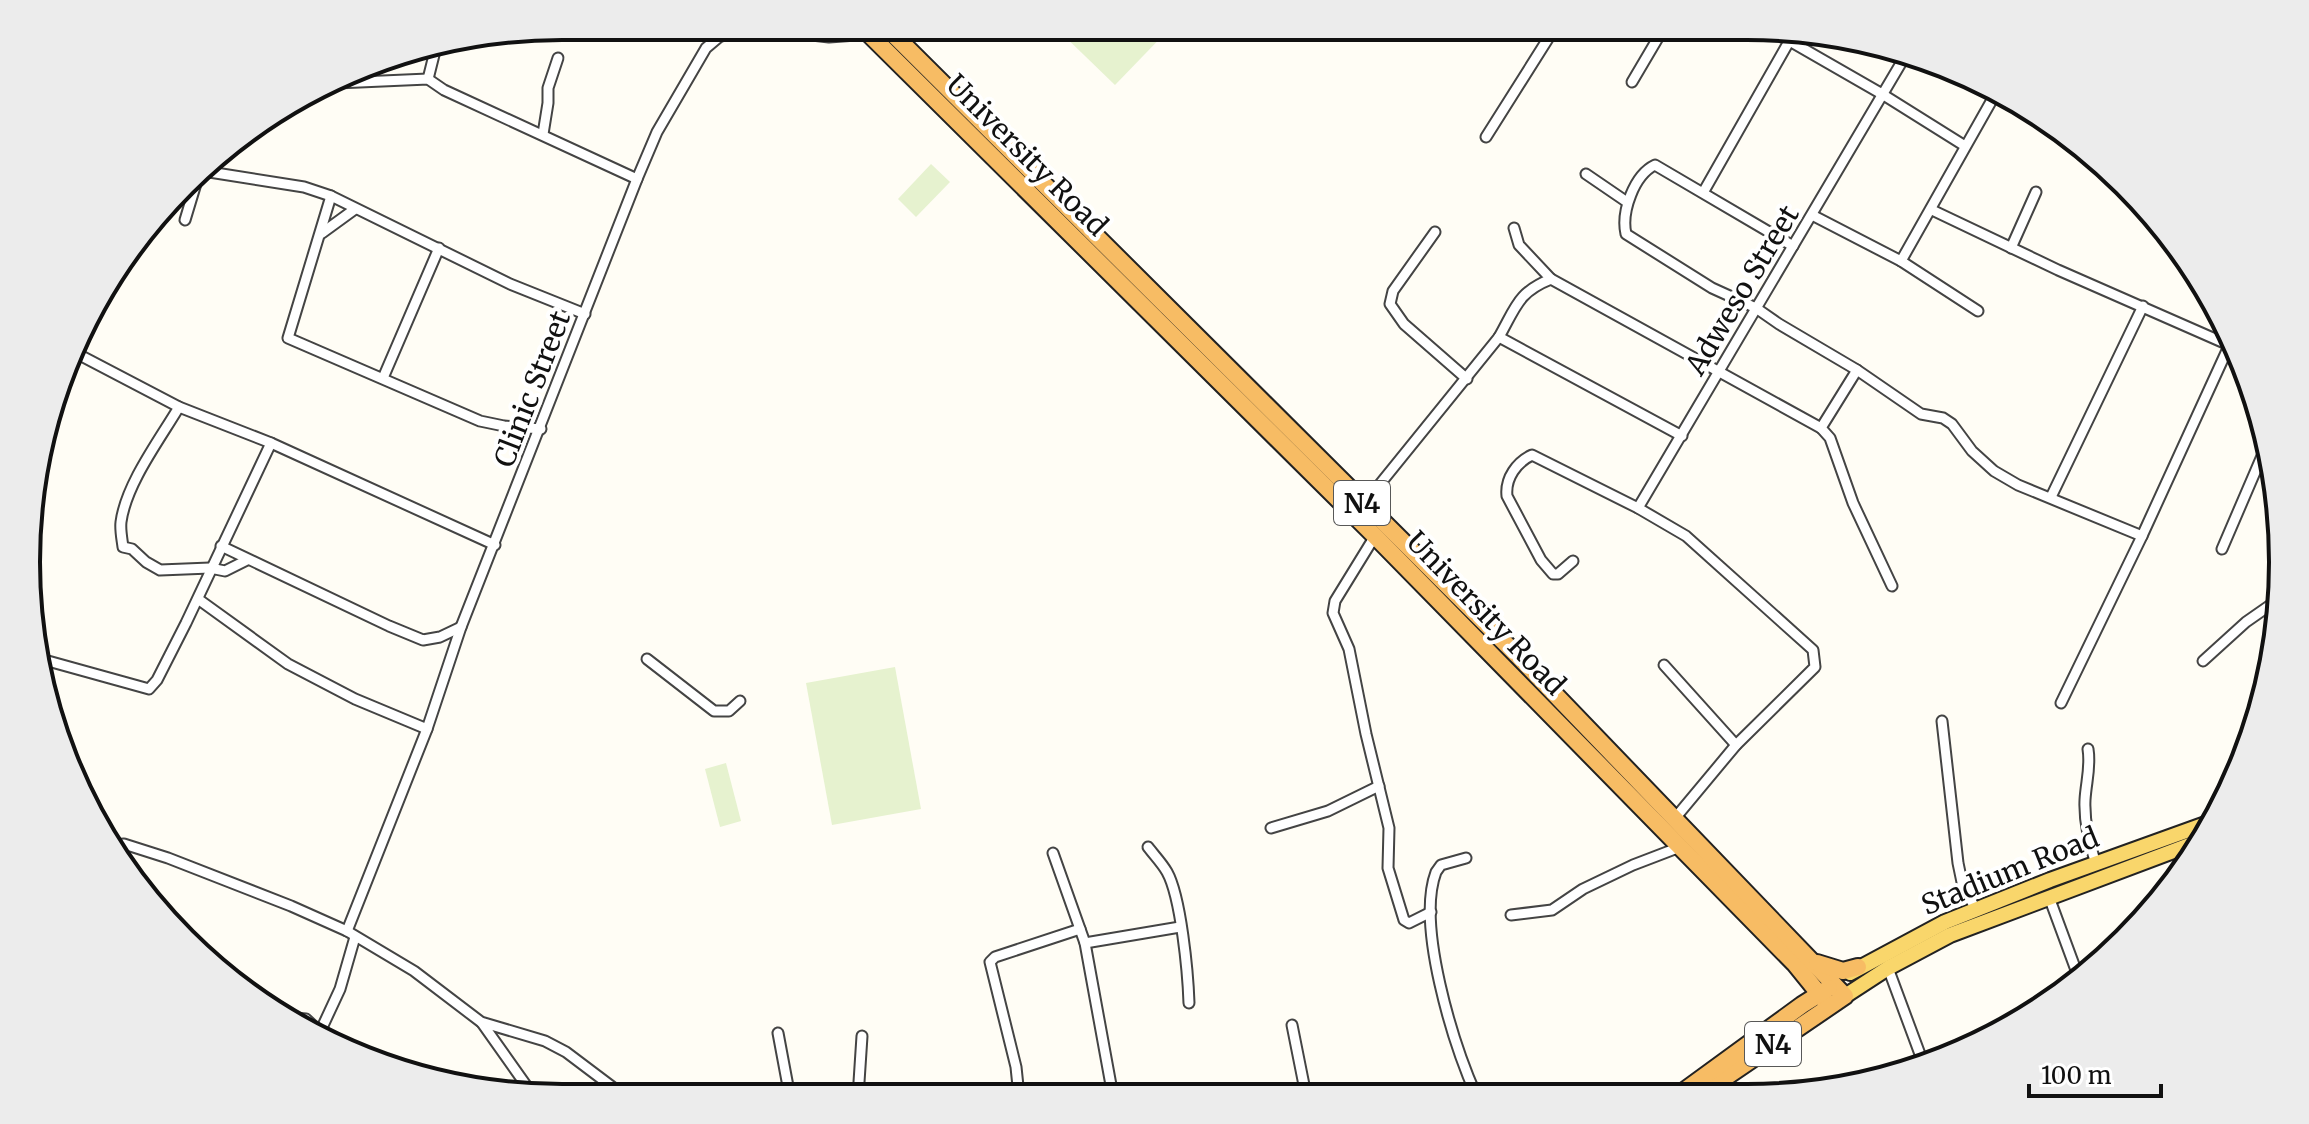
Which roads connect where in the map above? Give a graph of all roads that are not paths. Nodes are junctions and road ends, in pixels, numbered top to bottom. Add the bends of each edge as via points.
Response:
1 (715, 40) edge
2 (875, 40) edge
3 (899, 40) edge
4 (1547, 40) edge
5 (1657, 40) edge
6 (1789, 41) edge
7 (1790, 42) edge
8 (434, 56) edge
9 (558, 58) dead end
10 (1901, 64) edge
11 (428, 79) junction
12 (357, 82) edge
13 (1632, 82) dead end
14 (1882, 94) junction
15 (1993, 102) edge
16 (543, 134) junction
17 (1486, 137) dead end
18 (1965, 146) junction
19 (215, 173) edge
20 (1586, 174) dead end
21 (637, 179) junction
22 (1704, 191) junction
23 (2036, 192) dead end
24 (193, 193) edge
25 (331, 196) junction
26 (1627, 202) junction
27 (355, 209) junction
28 (1932, 210) junction
29 (1812, 215) junction
30 (185, 220) dead end
31 (1514, 228) dead end
32 (1435, 232) dead end
33 (322, 233) junction
34 (1793, 246) junction
35 (439, 248) junction
36 (2011, 248) junction
37 (1901, 261) junction
38 (1551, 279) junction
39 (2143, 306) junction
40 (1756, 308) junction
41 (1978, 311) dead end
42 (585, 314) junction
43 (1499, 337) junction
44 (2220, 341) edge
45 (82, 357) edge
46 (2228, 360) edge
47 (1857, 370) junction
48 (1718, 372) junction
49 (383, 378) junction
50 (1467, 379) junction
51 (179, 407) junction
52 (1821, 428) junction
53 (541, 429) junction
54 (1682, 436) junction
55 (271, 443) junction
56 (2259, 462) edge
57 (2051, 497) junction
58 (1363, 505) junction
59 (1638, 508) junction
60 (1375, 536) junction
61 (2142, 536) junction
62 (495, 545) junction
63 (221, 546) junction
64 (2222, 549) dead end
65 (247, 560) junction
66 (1573, 561) dead end
67 (210, 568) junction
68 (1892, 586) dead end
69 (198, 599) junction
70 (2267, 607) edge
71 (461, 627) junction
72 (647, 659) dead end
73 (50, 661) edge
74 (2203, 661) dead end
75 (1664, 665) dead end
76 (740, 701) dead end
77 (2061, 703) dead end
78 (1942, 721) dead end
79 (427, 729) junction
80 (1736, 745) junction
81 (2088, 749) dead end
82 (1379, 786) junction
83 (1676, 817) junction
84 (1271, 828) dead end
85 (2195, 830) edge
86 (123, 844) edge
87 (2186, 844) edge
88 (1148, 847) dead end
89 (1681, 847) junction
90 (2152, 851) junction
91 (1053, 853) dead end
92 (1466, 858) dead end
93 (2096, 864) junction
94 (2049, 897) junction
95 (1976, 909) junction
96 (1431, 912) junction
97 (1511, 915) dead end
98 (1180, 927) junction
99 (1080, 929) junction
100 (351, 934) junction
101 (1085, 943) junction
102 (1814, 962) junction
103 (1795, 964) junction
104 (1858, 967) junction
105 (1888, 968) junction
106 (2075, 968) edge
107 (1833, 995) junction
108 (1189, 1003) dead end
109 (1802, 1005) junction
110 (481, 1022) junction
111 (1292, 1025) dead end
112 (323, 1026) edge
113 (778, 1033) dead end
114 (862, 1036) dead end
115 (1920, 1054) edge
116 (524, 1083) edge
117 (608, 1084) edge
118 (788, 1084) edge
119 (859, 1084) edge
120 (1018, 1084) edge
121 (1111, 1084) edge
122 (1304, 1084) edge
123 (1472, 1084) edge
124 (1694, 1084) edge
125 (1714, 1084) edge

1 - 21 street, Clinic Street via 657,132
2 - 60 highway, University Road / N4
3 - 58 highway, University Road / N4
4 - 17 street
5 - 13 street
6 - 22 street
7 - 14 street
8 - 11 street
9 - 16 street via 548,88
10 - 14 street, Adweso Street
11 - 12 street
11 - 16 street
14 - 18 street
14 - 29 street, Adweso Street
15 - 18 street
16 - 21 street
18 - 28 street
19 - 25 street
20 - 26 street
21 - 42 street, Clinic Street
22 - 26 street via 1655,165 1647,168
22 - 34 street
23 - 36 street
24 - 30 street
25 - 27 street
25 - 33 street
26 - 40 street via 1626,234 1712,288
27 - 33 street
27 - 35 street
28 - 36 street
28 - 37 street
29 - 34 street, Adweso Street
29 - 37 street
31 - 38 street via 1519,245
32 - 50 street via 1393,291 1390,304 1404,324
33 - 49 street via 288,338
34 - 40 street, Adweso Street
35 - 42 street
35 - 49 street
36 - 39 street
37 - 41 street
38 - 43 street via 1530,287
38 - 48 street
39 - 44 street
39 - 57 street
40 - 47 street
40 - 48 street, Adweso Street
42 - 53 street, Clinic Street
43 - 50 street
43 - 54 street
45 - 51 street
46 - 61 street
47 - 52 street
47 - 57 street via 1921,414 1952,424 1994,471
48 - 52 street
48 - 54 street, Adweso Street
49 - 53 street via 480,421
50 - 58 street
51 - 55 street
51 - 67 street via 129,497 121,522 123,547 160,570
52 - 68 street via 1830,438
53 - 62 street, Clinic Street
54 - 59 street, Adweso Street
55 - 62 street
55 - 63 street
56 - 64 street
57 - 61 street
58 - 83 highway, University Road / N4
59 - 66 street via 1532,455 1515,467 1507,496 1541,560 1553,574
59 - 80 street via 1686,536 1813,650 1815,667
60 - 82 street via 1333,607 1349,649
60 - 89 highway, University Road / N4
61 - 77 street
62 - 71 street, Clinic Street
63 - 65 street
63 - 67 street
65 - 67 street via 225,571
65 - 71 street via 423,640
67 - 69 street
69 - 73 street via 149,689
69 - 79 street via 288,664
70 - 74 street
71 - 79 street, Clinic Street
72 - 76 street via 714,711 729,711
75 - 80 street
78 - 95 street via 1958,863 1963,887
79 - 100 street, Clinic Street
80 - 83 street
81 - 93 street via 2086,825
82 - 84 street via 1328,811
82 - 96 street via 1389,828 1388,868 1404,920 1409,923
83 - 102 highway, University Road / N4
85 - 90 main road, Stadium Road
86 - 100 street via 291,906
87 - 90 main road, Stadium Road
88 - 98 street via 1167,872
89 - 97 street via 1583,889 1552,910
89 - 103 highway, University Road / N4
90 - 93 main road, Stadium Road
90 - 94 main road, Stadium Road
91 - 99 street
92 - 96 street via 1441,865 1436,872
93 - 95 main road, Stadium Road
94 - 105 main road, Stadium Road via 1950,935
94 - 106 street
95 - 104 main road, Stadium Road
96 - 123 street via 1447,1011
98 - 101 street
98 - 108 street
99 - 101 street
99 - 120 street via 990,962
100 - 110 street via 404,965
100 - 112 street, Clinic Street via 340,989
101 - 121 street
102 - 104 highway via 1843,971
102 - 107 highway, University Road / N4
103 - 107 highway, University Road / N4
103 - 109 highway via 1806,989
104 - 107 main road, Stadium Road
105 - 107 main road, Stadium Road
105 - 115 street
107 - 109 highway, N4
107 - 125 highway, N4
109 - 124 highway, N4
110 - 116 street
110 - 117 street via 545,1041
111 - 122 street
113 - 118 street
114 - 119 street

